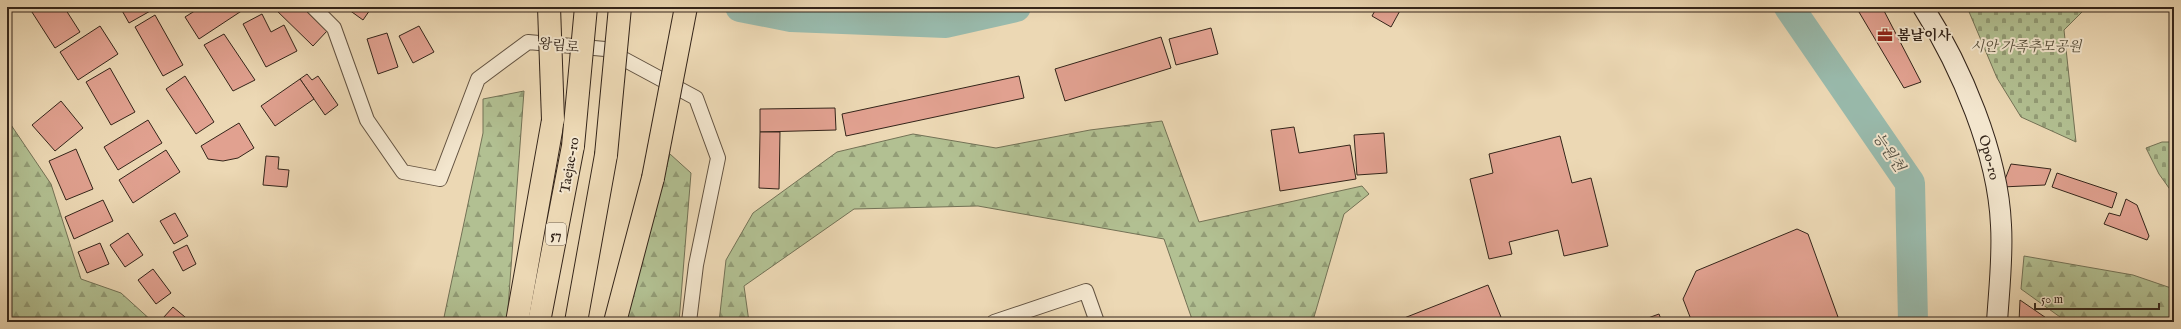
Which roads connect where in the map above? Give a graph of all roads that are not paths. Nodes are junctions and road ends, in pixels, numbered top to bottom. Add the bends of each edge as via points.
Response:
1 (313, 7) edge
2 (549, 7) edge
3 (586, 7) edge
4 (620, 7) edge
5 (686, 7) edge
6 (1923, 7) edge
7 (517, 322) edge
8 (539, 322) edge
9 (576, 322) edge
10 (615, 322) edge
11 (689, 322) edge
12 (994, 322) edge
13 (1097, 322) edge
14 (1997, 322) edge

1 - 11 street, 왕림로 via 334,28 368,120 403,172 440,179 478,79 528,42 605,49 696,98 718,158 696,265
2 - 7 highway, bridge via 553,120
3 - 8 highway, Taejae-ro / 57, bridge via 573,146
4 - 9 highway, bridge via 606,155
5 - 10 highway, bridge via 653,178
6 - 14 street, Opo-ro via 1959,70 1987,151 2002,224
12 - 13 street via 1086,291

